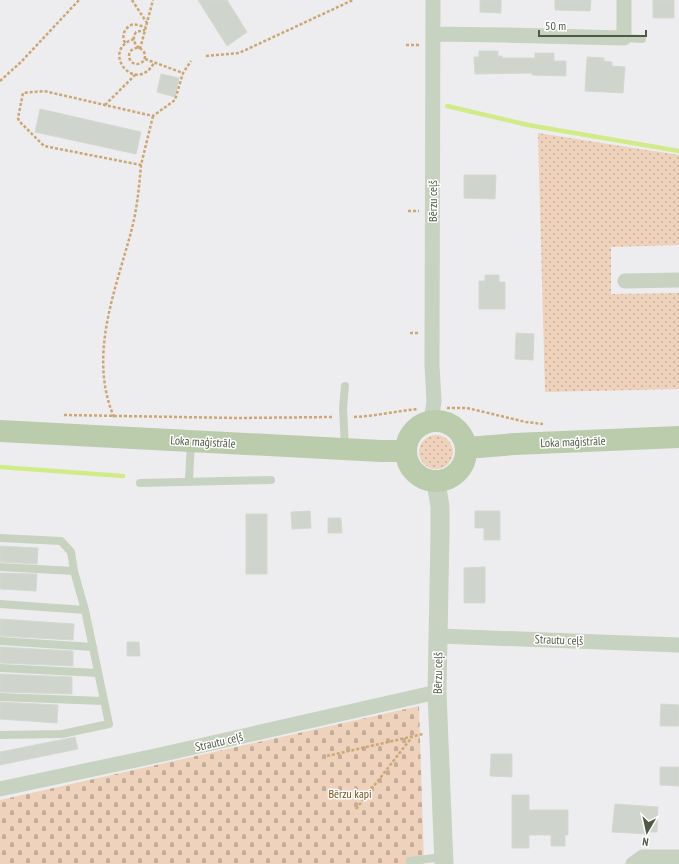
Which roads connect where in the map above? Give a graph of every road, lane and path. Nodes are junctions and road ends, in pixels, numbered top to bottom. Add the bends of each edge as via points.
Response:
1 (79, 0) edge
2 (132, 0) edge
3 (153, 0) edge
4 (353, 0) edge
5 (433, 0) edge
6 (624, 0) edge
7 (147, 23) junction
8 (145, 29) junction
9 (433, 34) junction
10 (624, 38) junction
11 (642, 38) dead end
12 (134, 39) junction
13 (125, 43) junction
14 (140, 49) junction
15 (206, 56) dead end
16 (145, 59) junction
17 (191, 62) dead end
18 (154, 63) junction
19 (183, 73) junction
20 (135, 74) junction
21 (0, 80) edge
22 (105, 105) junction
23 (153, 116) junction
24 (141, 165) junction
25 (679, 280) edge
26 (625, 281) dead end
27 (345, 386) dead end
28 (433, 410) junction
29 (59, 414) dead end
30 (114, 417) junction
31 (344, 417) junction
32 (546, 424) dead end
33 (0, 431) edge
34 (679, 437) edge
35 (191, 441) junction
36 (466, 448) junction
37 (345, 449) junction
38 (405, 450) junction
39 (272, 480) dead end
40 (189, 481) junction
41 (436, 482) junction
42 (140, 483) dead end
43 (0, 538) edge
44 (0, 567) edge
45 (74, 571) junction
46 (0, 604) edge
47 (85, 610) junction
48 (439, 636) junction
49 (0, 641) edge
50 (679, 645) edge
51 (93, 647) junction
52 (0, 668) edge
53 (98, 673) junction
54 (437, 692) junction
55 (0, 697) edge
56 (103, 701) junction
57 (439, 731) junction
58 (0, 735) edge
59 (412, 736) junction
60 (327, 756) dead end
61 (0, 789) edge
62 (356, 809) dead end
63 (679, 857) edge
64 (410, 861) dead end
65 (444, 861) edge
66 (633, 864) edge

1 - 21 path via 21,62
2 - 7 path
3 - 7 path
4 - 15 path via 239,53
5 - 9 street, Bērzu ceļš
6 - 10 street
7 - 8 path
8 - 12 path via 136,32
8 - 13 path via 133,24 128,26 123,34
8 - 14 path
9 - 10 street
9 - 28 street, Bērzu ceļš
10 - 11 lane
12 - 13 path
12 - 14 path
13 - 20 path via 120,51 120,62 124,69
14 - 16 path via 144,52
14 - 16 path via 130,52 130,60 139,64
16 - 18 path
17 - 19 path
18 - 19 path
18 - 20 path via 146,73
19 - 23 path via 175,100
20 - 22 path
22 - 23 path
22 - 24 path via 44,91 23,93 18,118 44,146
23 - 24 path
24 - 30 path via 139,196 132,231 113,291 105,334 106,392
25 - 26 street
27 - 31 lane
28 - 31 path via 400,410 370,416
28 - 32 path via 467,408 526,422
28 - 36 main road via 441,421 458,430
28 - 38 main road via 413,431 407,440
29 - 30 path
30 - 31 path
31 - 37 lane
33 - 35 main road, Loka maģistrāle
34 - 36 main road, Loka maģistrāle
35 - 37 main road, Loka maģistrāle
35 - 40 lane
36 - 41 main road via 466,459 462,468 446,480
37 - 38 main road, Loka maģistrāle
38 - 41 main road via 411,469 418,476
39 - 40 lane
40 - 42 lane
41 - 48 street, Bērzu ceļš via 440,507
43 - 45 lane via 61,541 71,552
44 - 45 lane
45 - 47 lane
46 - 47 lane
47 - 51 lane
48 - 50 street, Strautu ceļš
48 - 54 street, Bērzu ceļš
49 - 51 lane
51 - 53 lane
52 - 53 lane
53 - 56 lane
54 - 57 street, Bērzu ceļš
54 - 61 street, Strautu ceļš
55 - 56 lane
56 - 58 lane via 109,724 62,734
57 - 59 path
57 - 65 street, Bērzu ceļš
59 - 60 path
59 - 62 path
63 - 66 street via 643,857
64 - 65 lane

